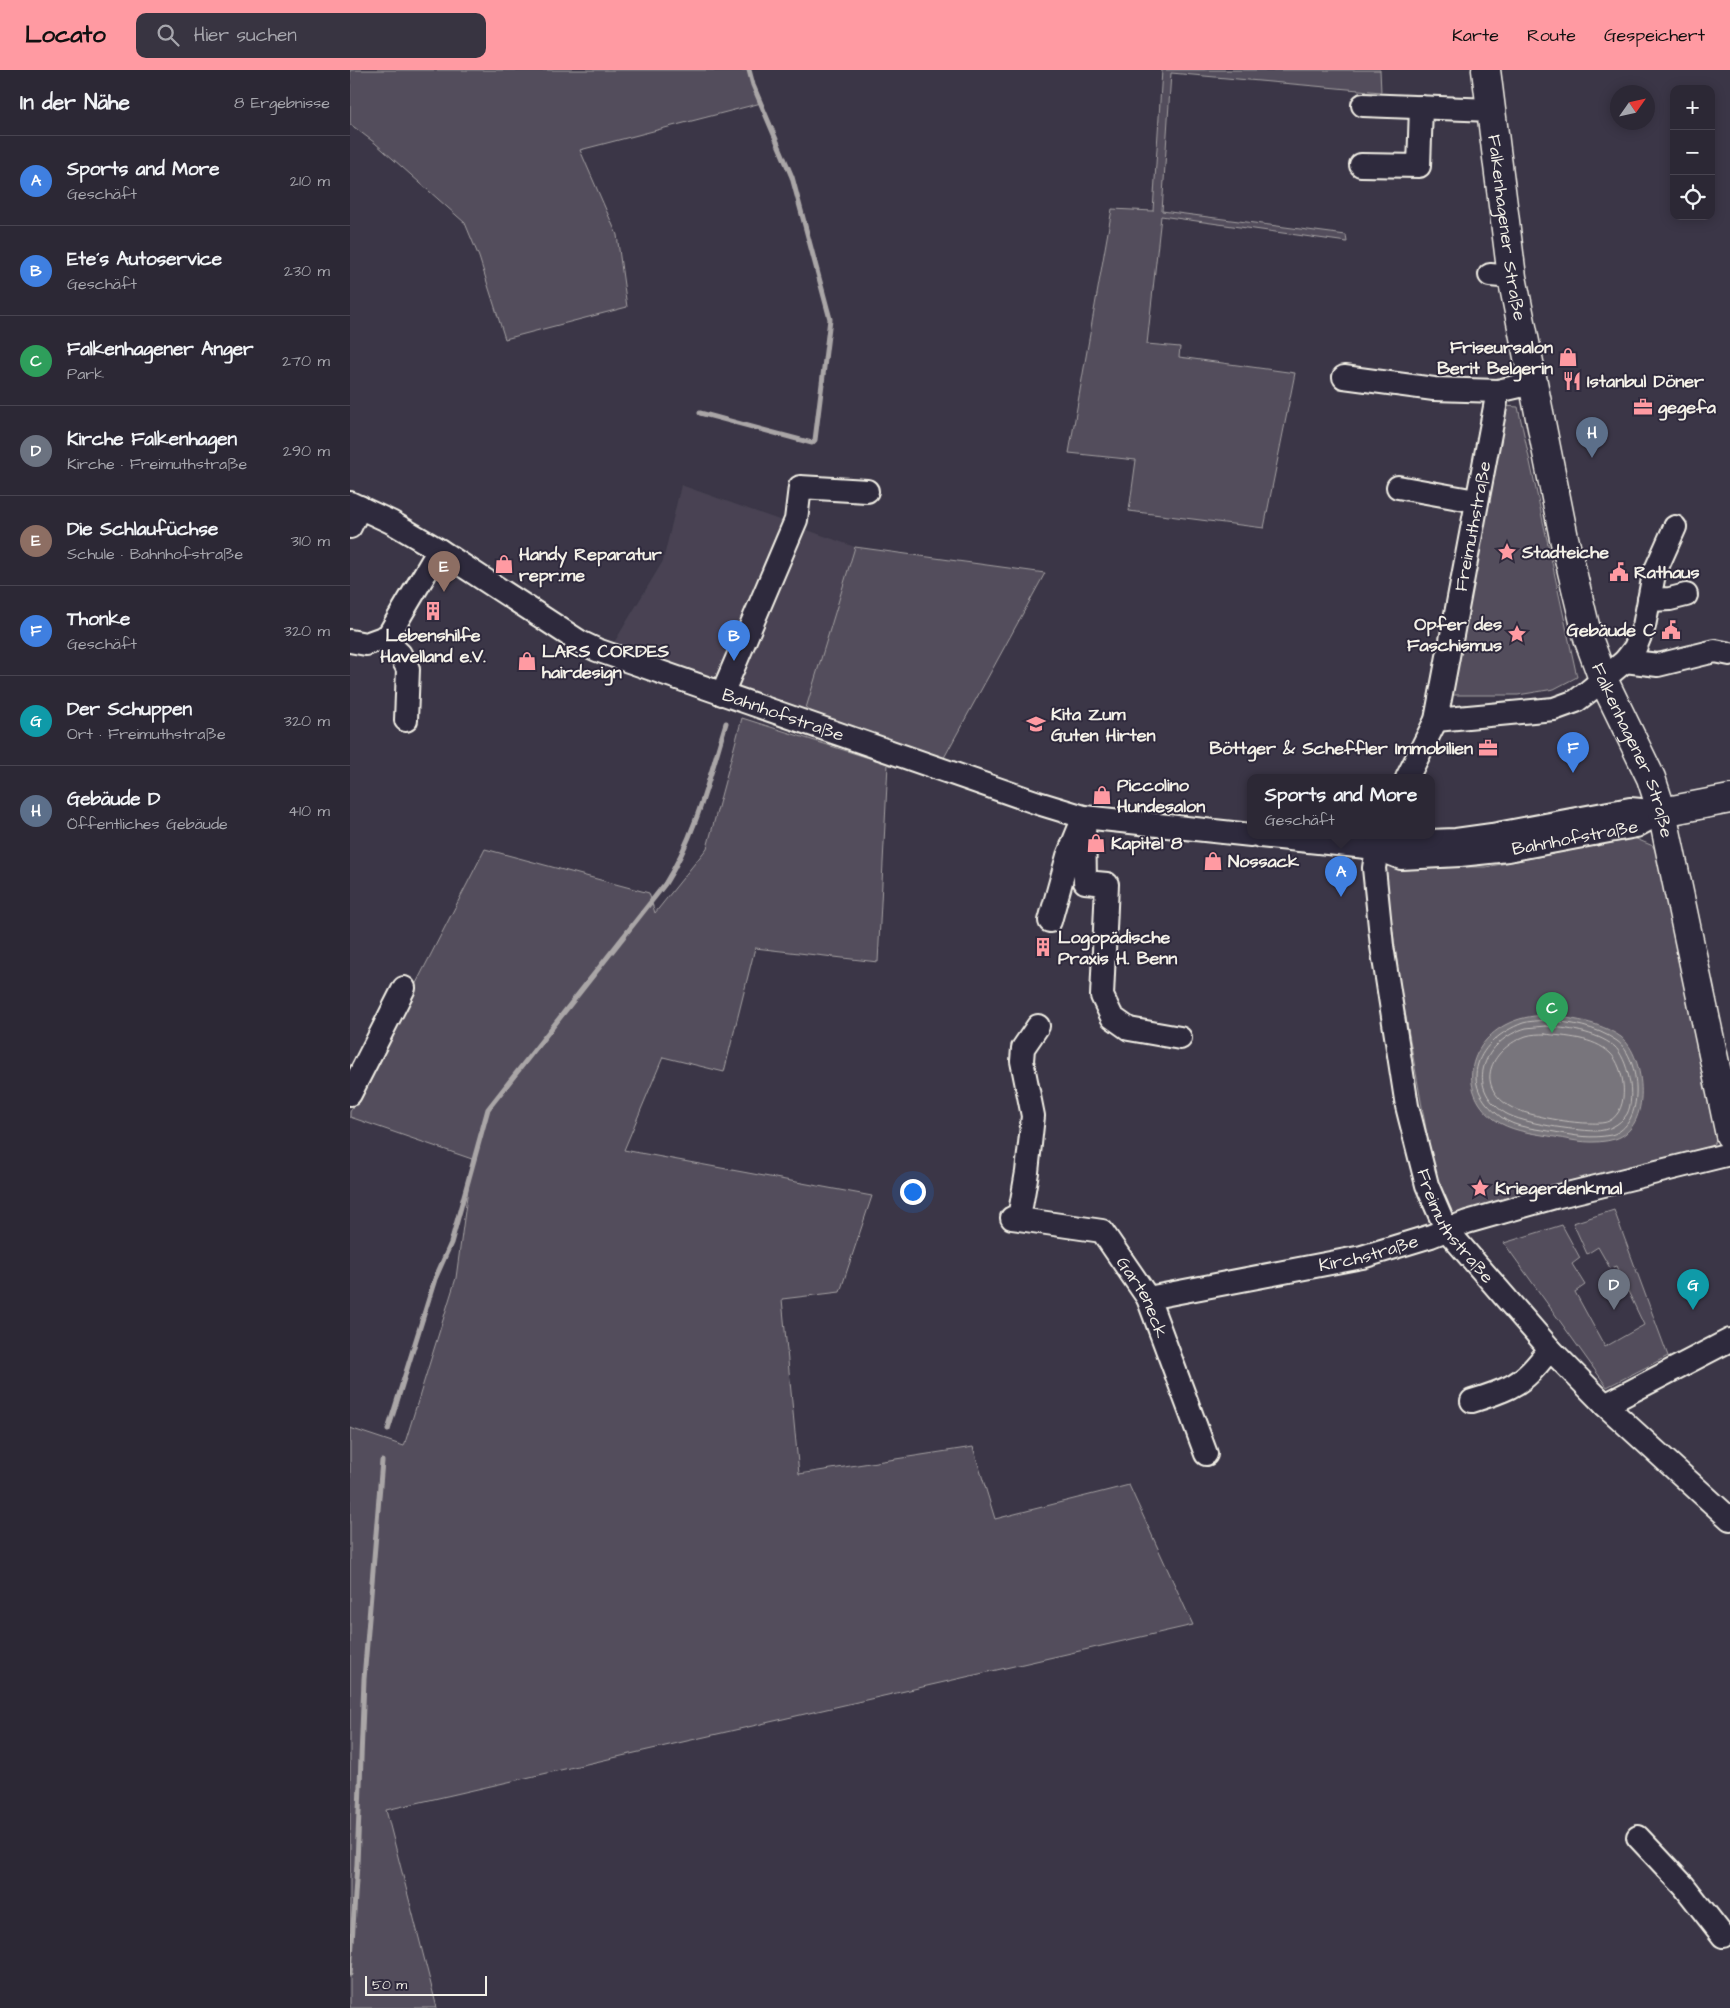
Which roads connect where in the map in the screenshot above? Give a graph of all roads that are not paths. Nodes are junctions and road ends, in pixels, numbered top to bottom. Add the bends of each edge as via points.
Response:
1 (1486, 70) edge
2 (1363, 105) dead end
3 (1421, 107) junction
4 (1491, 110) junction
5 (1361, 165) dead end
6 (1344, 377) dead end
7 (1533, 382) junction
8 (1498, 390) junction
9 (1398, 487) dead end
10 (867, 492) dead end
11 (1476, 501) junction
12 (355, 505) edge
13 (350, 526) edge
14 (1675, 527) dead end
15 (439, 550) junction
16 (1686, 595) dead end
17 (1649, 600) junction
18 (383, 638) junction
19 (350, 641) edge
20 (1730, 654) edge
21 (1624, 661) junction
22 (1596, 685) junction
23 (722, 694) junction
24 (406, 720) dead end
25 (1436, 720) junction
26 (1408, 774) edge
27 (1730, 800) edge
28 (1662, 812) junction
29 (1084, 817) junction
30 (1247, 835) edge
31 (1318, 839) edge
32 (1377, 842) edge
33 (1050, 921) dead end
34 (404, 988) dead end
35 (1038, 1026) dead end
36 (1180, 1038) dead end
37 (350, 1094) edge
38 (1730, 1135) edge
39 (1730, 1154) edge
40 (1446, 1229) junction
41 (1148, 1298) junction
42 (1730, 1340) edge
43 (1550, 1348) junction
44 (1472, 1401) dead end
45 (1605, 1405) junction
46 (1206, 1454) dead end
47 (1730, 1519) edge
48 (1638, 1837) dead end
49 (1728, 1938) edge

1 - 4 main road, Falkenhagener Straße
2 - 3 street
3 - 4 street
3 - 5 street via 1419,166
4 - 7 main road, Falkenhagener Straße via 1501,276
6 - 8 street via 1434,389
7 - 8 street
7 - 22 main road, Falkenhagener Straße
8 - 11 street, Freimuthstraße
9 - 11 street
10 - 23 street via 800,487 796,520
11 - 25 street, Freimuthstraße
12 - 13 street
12 - 15 street, Bahnhofstraße
14 - 17 street via 1654,574
15 - 18 street via 388,636
15 - 23 street, Bahnhofstraße via 580,642
16 - 17 street
17 - 21 street via 1635,648
18 - 19 street via 366,644
18 - 24 street via 400,654 408,669
20 - 21 street via 1715,651 1658,665
21 - 22 street
22 - 25 street via 1576,701 1554,709
22 - 28 main road, Falkenhagener Straße via 1651,778
23 - 29 street, Bahnhofstraße
25 - 26 street, Freimuthstraße
27 - 28 main road
28 - 32 street, Bahnhofstraße via 1636,826 1508,850 1401,858
28 - 38 main road, Falkenhagener Straße
29 - 30 street, Bahnhofstraße
29 - 33 street via 1068,856
29 - 36 street via 1085,882 1107,884 1102,996 1112,1017 1129,1029
31 - 32 street, Bahnhofstraße
32 - 40 street, Freimuthstraße via 1374,868 1382,946 1407,1106 1427,1185
34 - 37 street
35 - 41 street, Garteneck via 1023,1048 1022,1061 1033,1116 1027,1172 1015,1218 1102,1231
39 - 40 street, Kirchstraße via 1555,1197
40 - 41 street, Kirchstraße via 1362,1257
40 - 43 street, Freimuthstraße
41 - 46 street, Garteneck
42 - 45 street
43 - 44 street via 1535,1368 1518,1382
43 - 45 street, Freimuthstraße
45 - 47 street, Freimuthstraße
48 - 49 street

